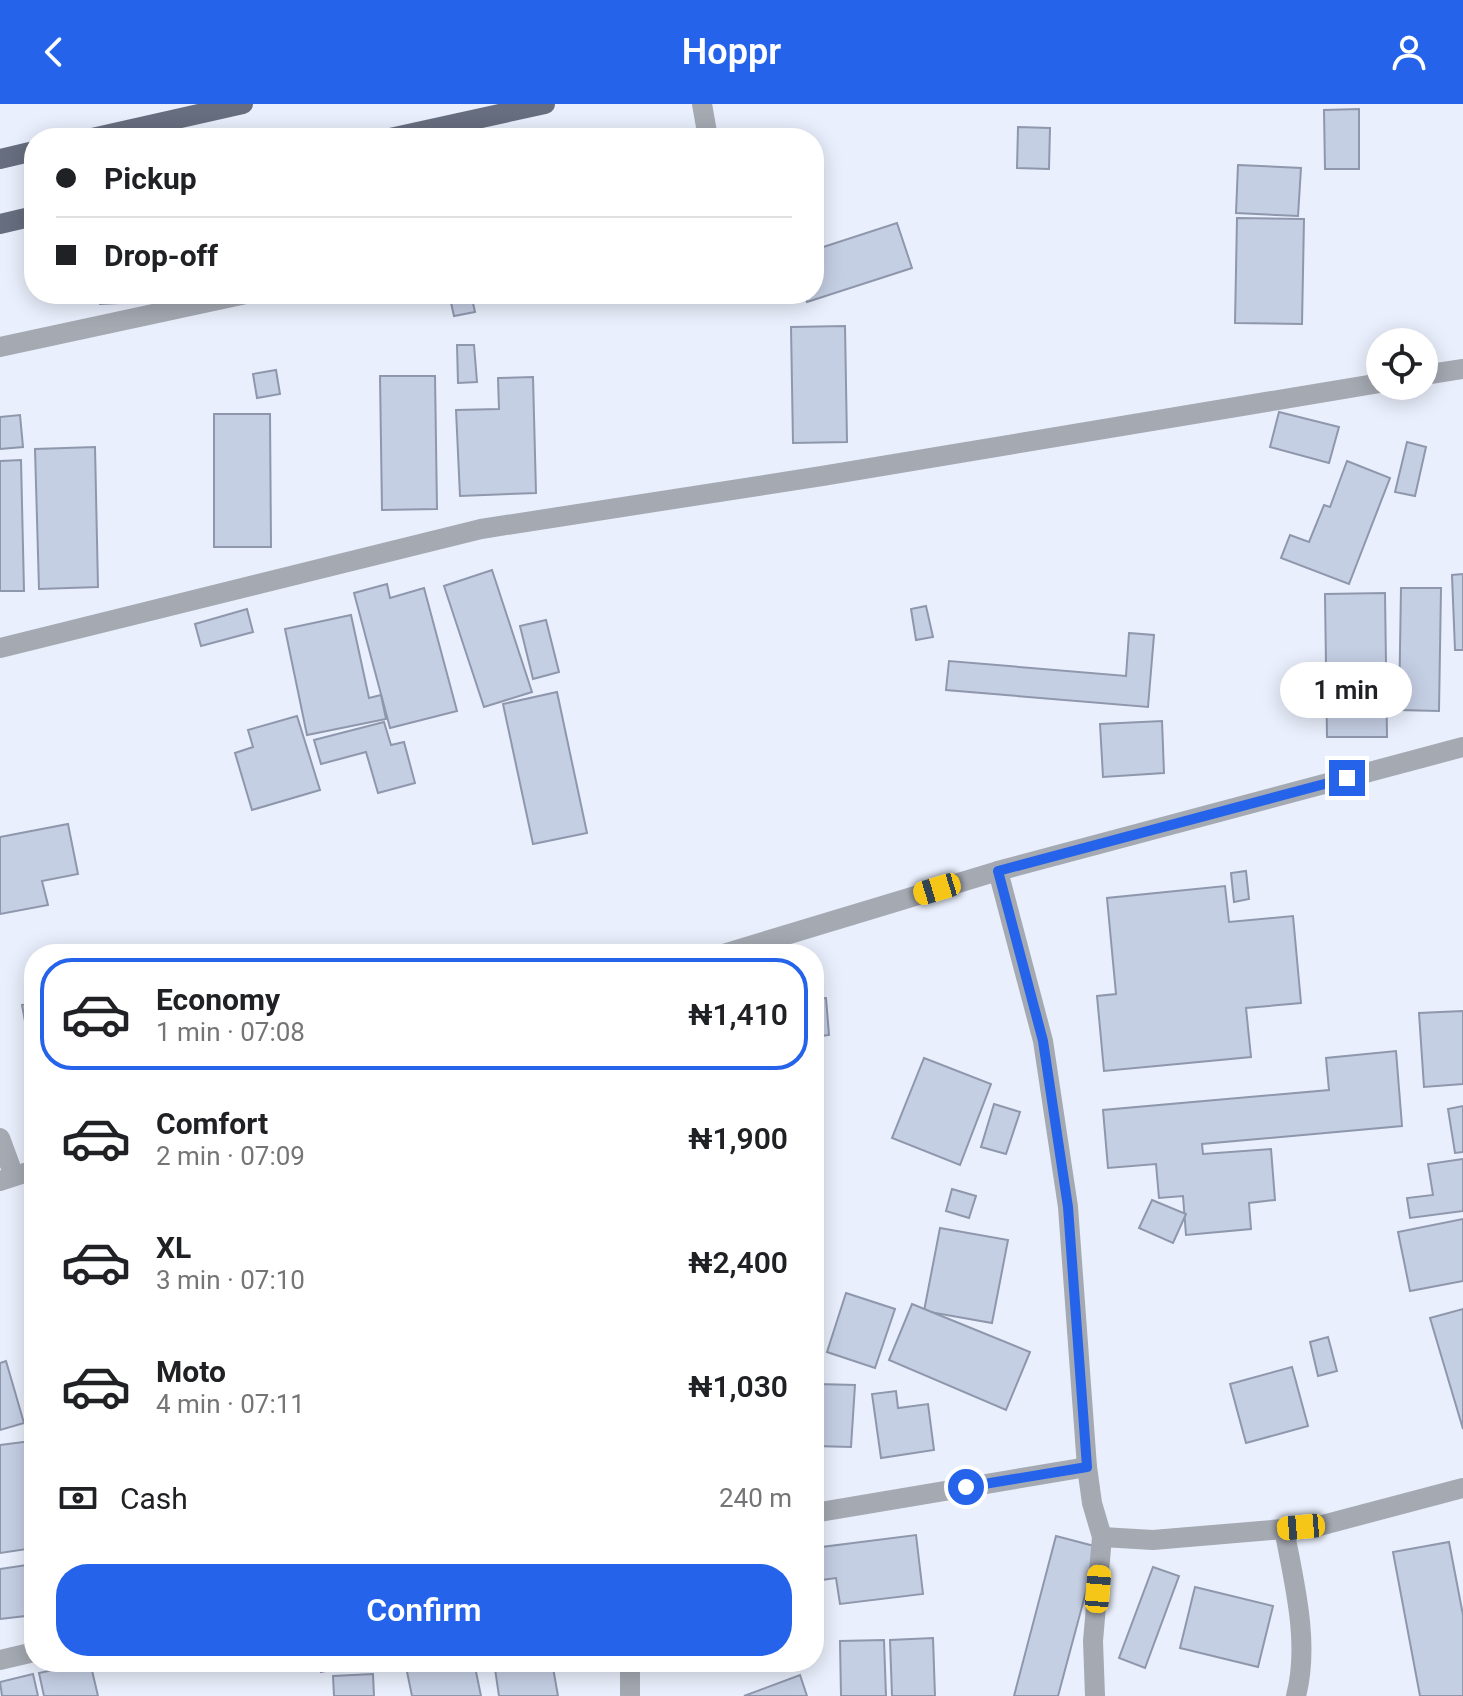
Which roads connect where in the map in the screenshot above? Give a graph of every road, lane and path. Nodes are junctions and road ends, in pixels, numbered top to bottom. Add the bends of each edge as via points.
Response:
1 (243, 104) edge
2 (545, 104) edge
3 (702, 104) edge
4 (136, 128) edge
5 (436, 128) edge
6 (706, 128) edge
7 (24, 153) edge
8 (0, 159) edge
9 (24, 218) edge
10 (0, 224) edge
11 (200, 304) edge
12 (0, 347) edge
13 (1463, 369) edge
14 (1438, 373) edge
15 (1366, 385) edge
16 (0, 648) edge
17 (1463, 747) edge
18 (998, 871) junction
19 (756, 944) edge
20 (0, 1138) edge
21 (7, 1178) edge
22 (1087, 1467) junction
23 (1463, 1488) edge
24 (824, 1511) edge
25 (1284, 1529) junction
26 (1102, 1537) junction
27 (24, 1654) edge
28 (0, 1660) edge
29 (630, 1672) edge
30 (630, 1696) edge
31 (1095, 1696) edge
32 (1296, 1696) edge

1 - 4 main road
2 - 5 main road
3 - 6 street
7 - 8 main road
9 - 10 main road
11 - 12 street
13 - 14 street
15 - 16 street via 481,529
17 - 18 street
18 - 19 street
18 - 22 street via 1043,1041 1066,1192
20 - 21 street
22 - 24 street
22 - 26 street
23 - 25 street via 1319,1526
25 - 26 street via 1153,1540
25 - 32 street via 1299,1607 1301,1679
26 - 31 street via 1093,1641
27 - 28 street
29 - 30 street

